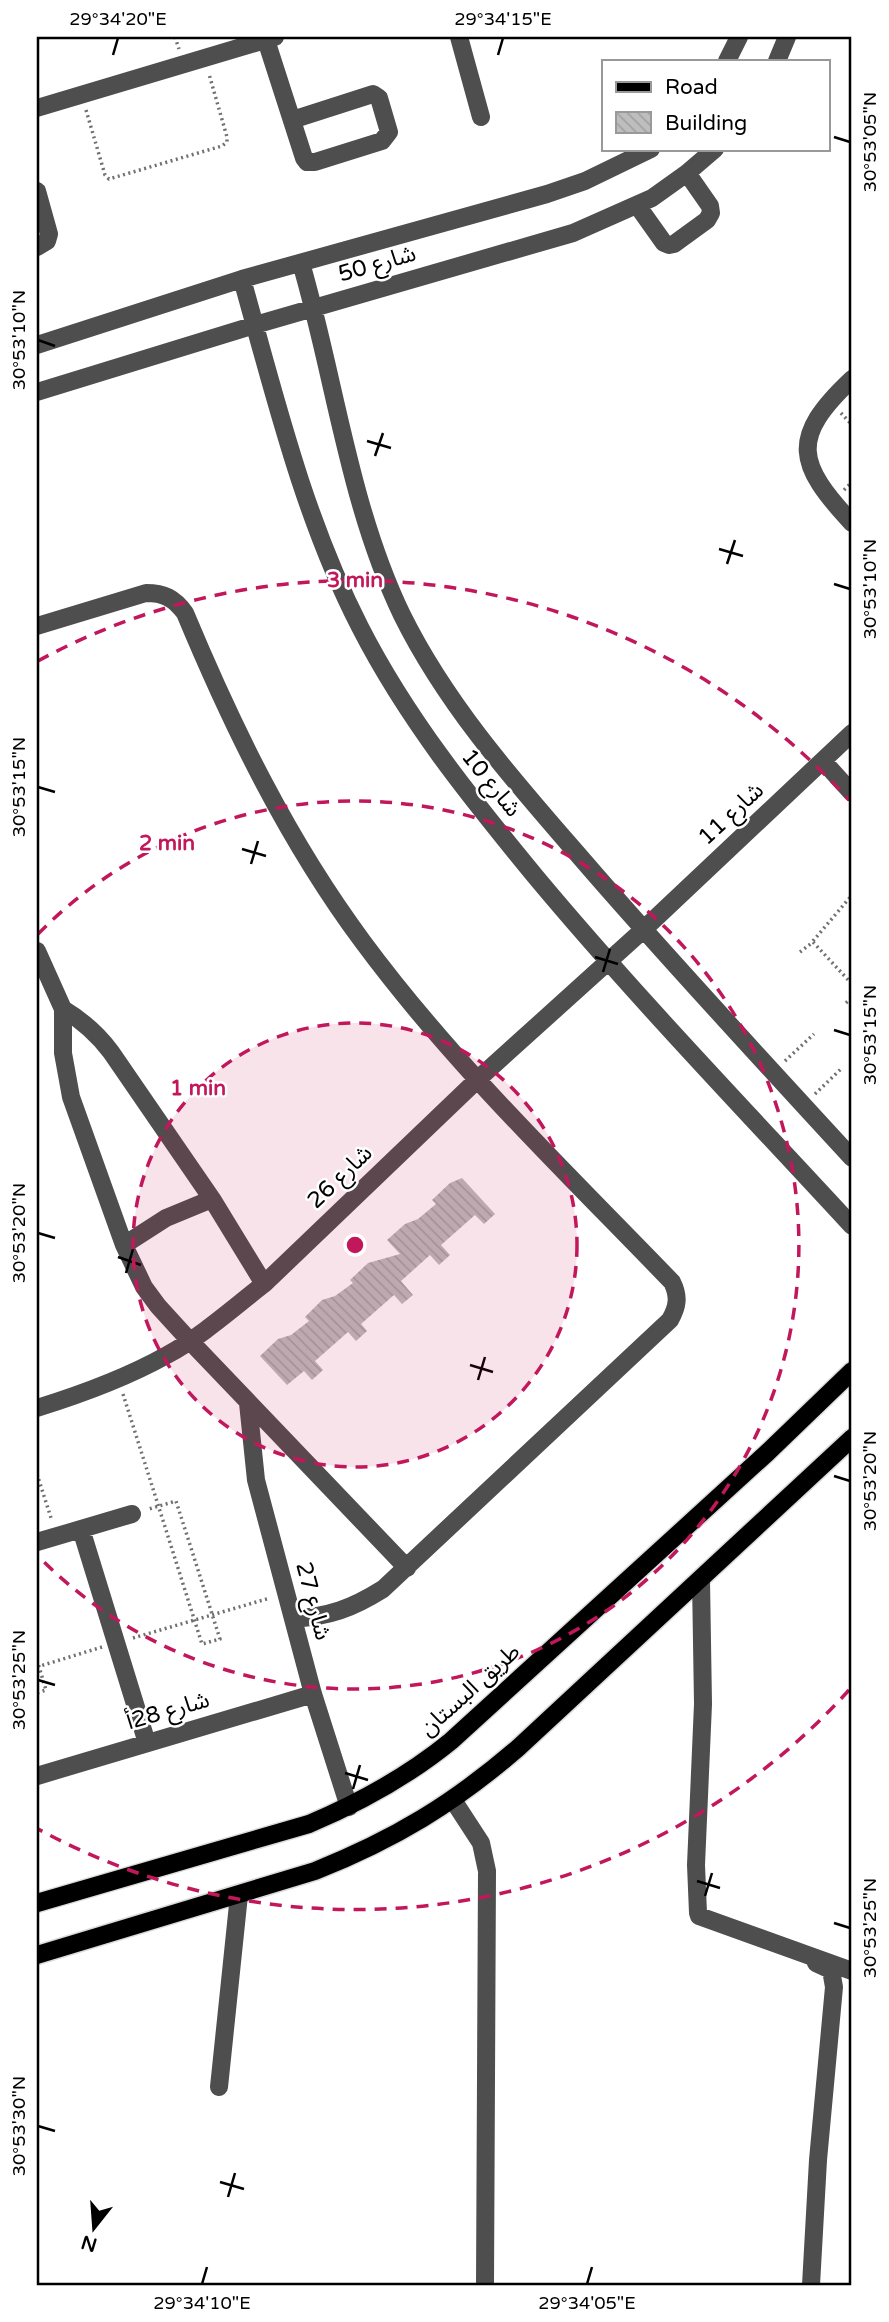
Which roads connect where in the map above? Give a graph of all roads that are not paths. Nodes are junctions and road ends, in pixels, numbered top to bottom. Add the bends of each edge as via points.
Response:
1 (459, 37) edge
2 (739, 37) edge
3 (787, 37) edge
4 (271, 38) edge
5 (728, 60) edge
6 (778, 60) edge
7 (37, 108) edge
8 (481, 117) dead end
9 (292, 120) junction
10 (649, 150) edge
11 (714, 150) edge
12 (687, 173) junction
13 (37, 196) edge
14 (637, 205) junction
15 (37, 247) edge
16 (300, 263) junction
17 (242, 279) junction
18 (314, 308) junction
19 (255, 325) junction
20 (37, 345) edge
21 (852, 379) edge
22 (37, 392) edge
23 (852, 523) edge
24 (37, 626) edge
25 (852, 733) edge
26 (823, 761) junction
27 (852, 793) edge
28 (643, 930) junction
29 (37, 951) edge
30 (607, 962) junction
31 (63, 1009) junction
32 (477, 1080) junction
33 (852, 1158) edge
34 (212, 1199) junction
35 (852, 1226) edge
36 (124, 1245) junction
37 (264, 1284) junction
38 (189, 1340) junction
39 (852, 1371) edge
40 (248, 1403) junction
41 (37, 1408) edge
42 (852, 1438) edge
43 (131, 1514) road end
44 (81, 1529) junction
45 (37, 1542) edge
46 (407, 1567) junction
47 (701, 1580) junction
48 (293, 1619) junction
49 (313, 1694) junction
50 (146, 1743) junction
51 (37, 1776) edge
52 (453, 1800) junction
53 (349, 1807) junction
54 (239, 1895) junction
55 (37, 1903) edge
56 (699, 1916) junction
57 (37, 1955) edge
58 (852, 1971) edge
59 (219, 2087) dead end
60 (485, 2285) edge
61 (811, 2285) edge

1 - 8 street
2 - 5 street
3 - 6 street
4 - 7 street
4 - 9 street
9 - 9 street via 304,158 310,163 382,141 389,132 379,98 373,94
10 - 16 street, شارع 50 via 547,194
11 - 12 street, شارع 50
12 - 14 street, شارع 50
12 - 14 street via 711,213 674,244 664,243
13 - 15 street via 49,234
14 - 18 street, شارع 50 via 573,233
16 - 17 street, شارع 50
16 - 18 street, شارع 10
17 - 19 street, شارع 10
17 - 20 street, شارع 50
18 - 19 street, شارع 50
18 - 28 street, شارع 10 via 364,513 418,644 510,776
19 - 22 street, شارع 50
19 - 30 street, شارع 10 via 320,538 382,668 462,787
21 - 23 street via 817,420 807,456 824,490
24 - 32 street via 146,593 169,596 178,603 244,748 319,878 378,961
25 - 26 street, شارع 11
26 - 27 street
26 - 28 street, شارع 11
28 - 30 street, شارع 26
28 - 33 street, شارع 10
29 - 31 street
30 - 32 street, شارع 26
30 - 35 street, شارع 10
31 - 34 street via 98,1034
31 - 36 street via 63,1053 71,1097
32 - 37 street, شارع 26
32 - 46 street via 672,1282 678,1301 670,1320
34 - 36 street via 166,1218
34 - 37 street
36 - 38 street via 144,1287
37 - 38 street, شارع 26
38 - 40 street
38 - 41 street, شارع 26 via 118,1379
39 - 53 main road, طريق البستان via 451,1741 401,1779
40 - 46 street
40 - 48 street, شارع 27 via 256,1480
42 - 47 main road
43 - 44 street
44 - 45 street
44 - 50 street
46 - 48 street via 356,1606 325,1616
47 - 52 main road via 518,1748
47 - 56 street
48 - 49 street, شارع 27
49 - 50 street, شارع 28أ
49 - 53 street, شارع 27
50 - 51 street, شارع 28أ
52 - 54 main road via 360,1853
52 - 60 street via 481,1843 488,1871
53 - 55 main road, طريق البستان via 271,1836
54 - 57 main road
54 - 59 street
56 - 58 street
56 - 61 street via 710,1931 804,1957 831,1970 834,1978

